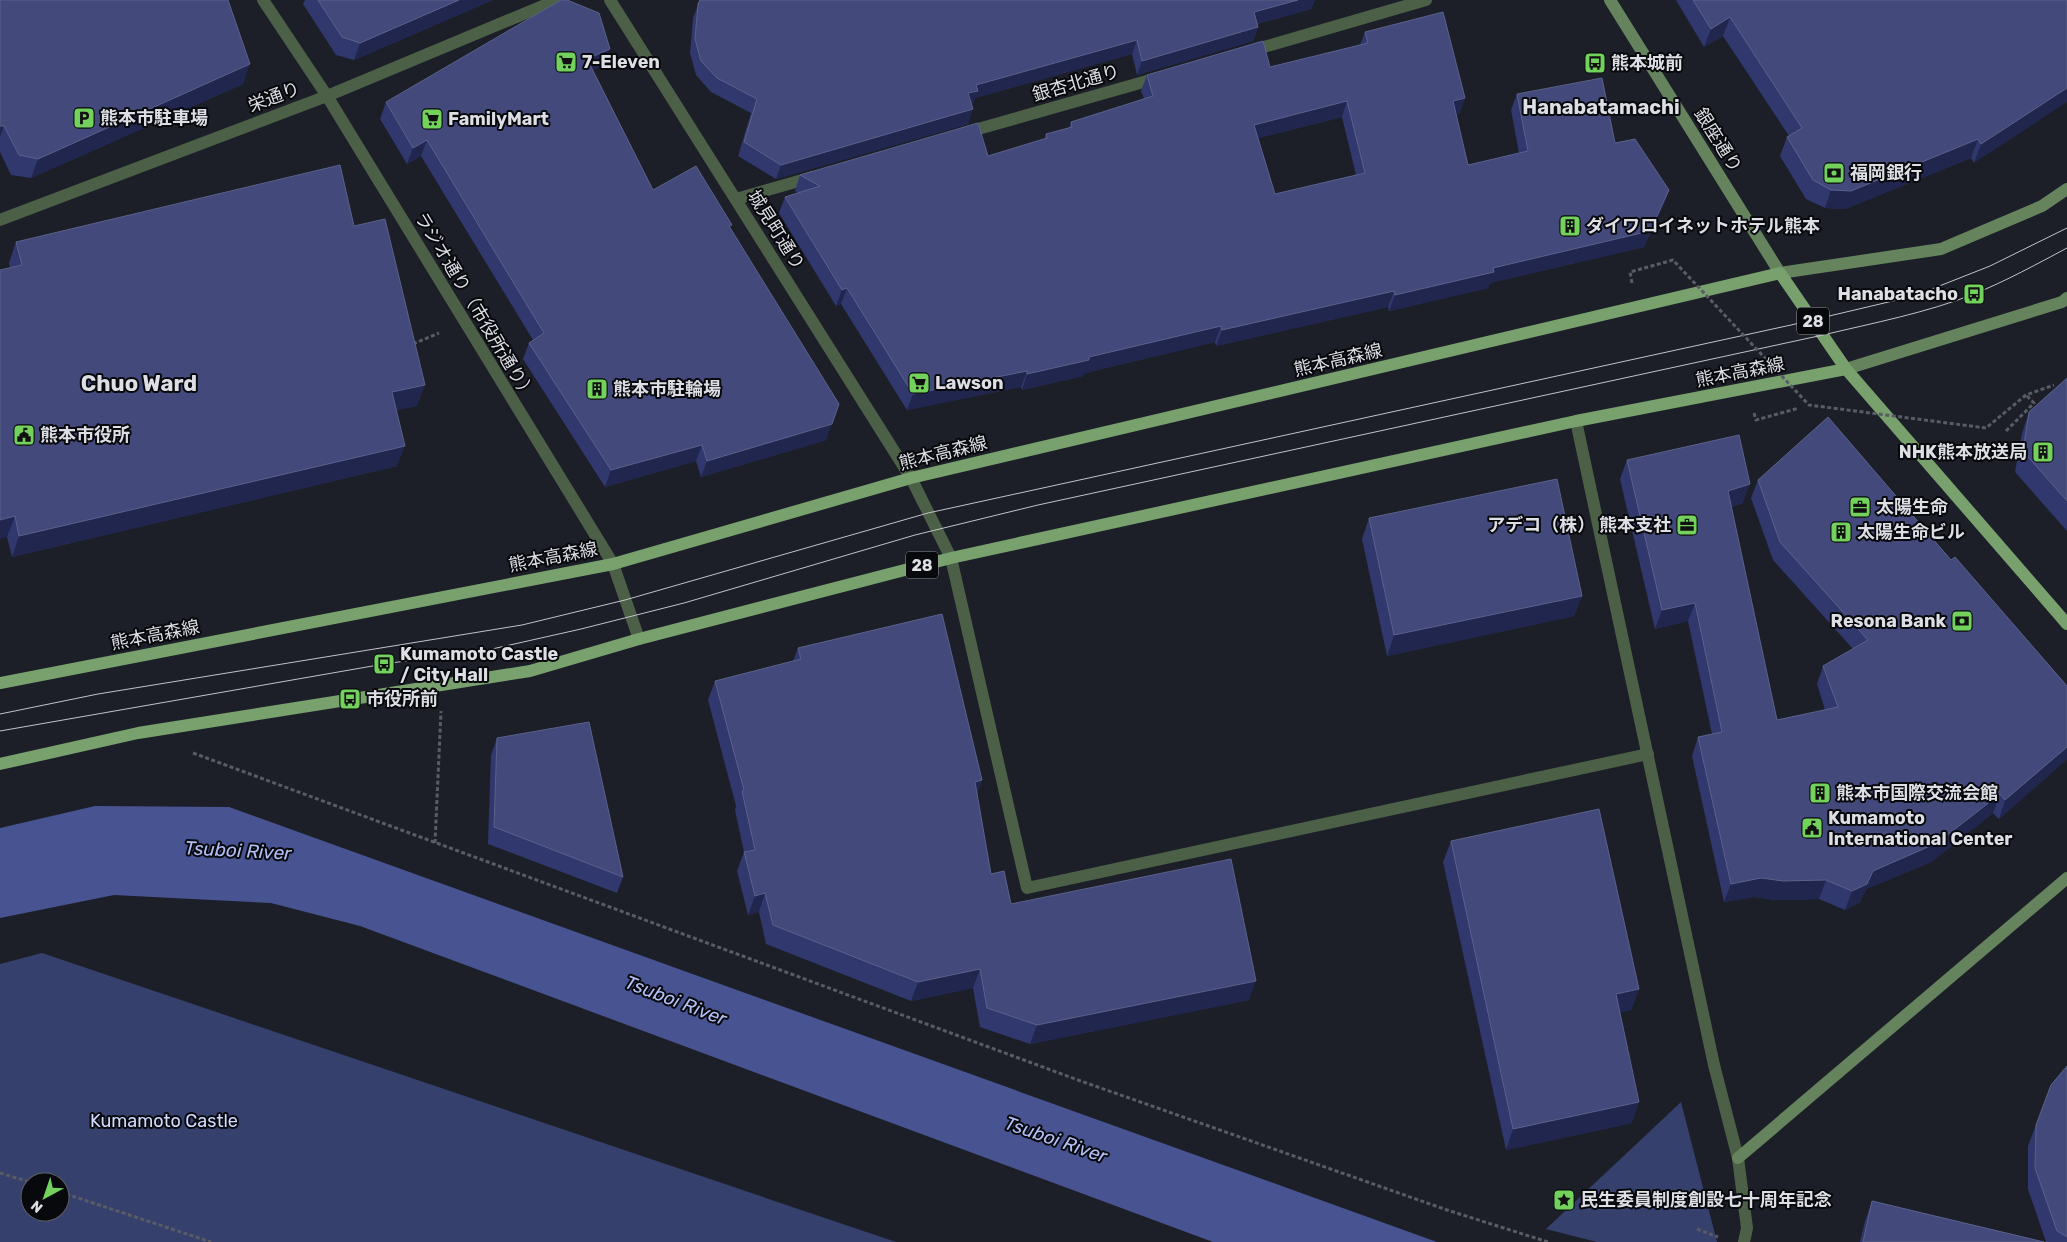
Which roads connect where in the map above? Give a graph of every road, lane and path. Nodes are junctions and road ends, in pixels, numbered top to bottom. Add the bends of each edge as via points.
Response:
1 (263, 0) edge
2 (557, 0) edge
3 (610, 0) edge
4 (1426, 0) edge
5 (1610, 0) edge
6 (1234, 55) edge
7 (1177, 72) edge
8 (327, 96) junction
9 (956, 136) edge
10 (822, 174) edge
11 (2067, 189) edge
12 (736, 199) junction
13 (0, 220) edge
14 (1780, 273) junction
15 (1632, 283) dead end
16 (2067, 298) edge
17 (465, 323) junction
18 (412, 344) edge
19 (1846, 369) junction
20 (2054, 385) dead end
21 (2026, 395) junction
22 (1809, 405) junction
23 (1753, 412) dead end
24 (1576, 421) junction
25 (2006, 431) dead end
26 (911, 478) junction
27 (951, 558) junction
28 (613, 564) junction
29 (2067, 624) edge
30 (639, 639) junction
31 (0, 683) edge
32 (442, 685) junction
33 (192, 753) dead end
34 (1648, 754) junction
35 (0, 764) edge
36 (435, 843) junction
37 (2067, 878) edge
38 (1738, 1158) junction
39 (0, 1173) edge
40 (20, 1179) edge
41 (70, 1195) edge
42 (1697, 1229) dead end
43 (1722, 1239) dead end
44 (211, 1242) edge
45 (1548, 1242) edge
46 (1744, 1242) edge

1 - 8 street, ラジオ通り（市役所通り）
2 - 8 street, 栄通り
3 - 12 street, 城見町通り
4 - 6 street
5 - 14 street, 銀座通り
7 - 9 street, 銀杏北通り
8 - 13 street, 栄通り
8 - 17 street, ラジオ通り（市役所通り）
10 - 12 street
11 - 14 street via 2042,206 1941,249
12 - 26 street, 城見町通り
14 - 19 main road, 28
14 - 26 main road, 熊本高森線
15 - 22 path, bridge via 1630,272 1673,260
16 - 19 street
17 - 18 path
17 - 28 street, ラジオ通り（市役所通り）
19 - 24 main road, 熊本高森線 / 28
19 - 29 main road, 28
20 - 21 path, bridge
21 - 22 path, bridge via 1986,428
21 - 25 path via 2034,403
22 - 23 path via 1756,420
24 - 27 main road, 熊本高森線 / 28
24 - 34 street
26 - 27 street, 城見町通り
26 - 28 main road, 熊本高森線
27 - 30 main road, 熊本高森線 / 28
27 - 34 street, 城見町通り via 1028,888
28 - 30 street, ラジオ通り（市役所通り）
28 - 31 main road, 熊本高森線
30 - 32 main road, 熊本高森線 / 28 via 530,671
32 - 35 main road, 熊本高森線 / 28 via 138,733
32 - 36 path
33 - 36 path
34 - 38 street via 1714,1065
36 - 45 path via 1078,1080 1447,1210
37 - 38 street
38 - 46 street via 1747,1228
39 - 40 path
41 - 44 path
42 - 43 path

